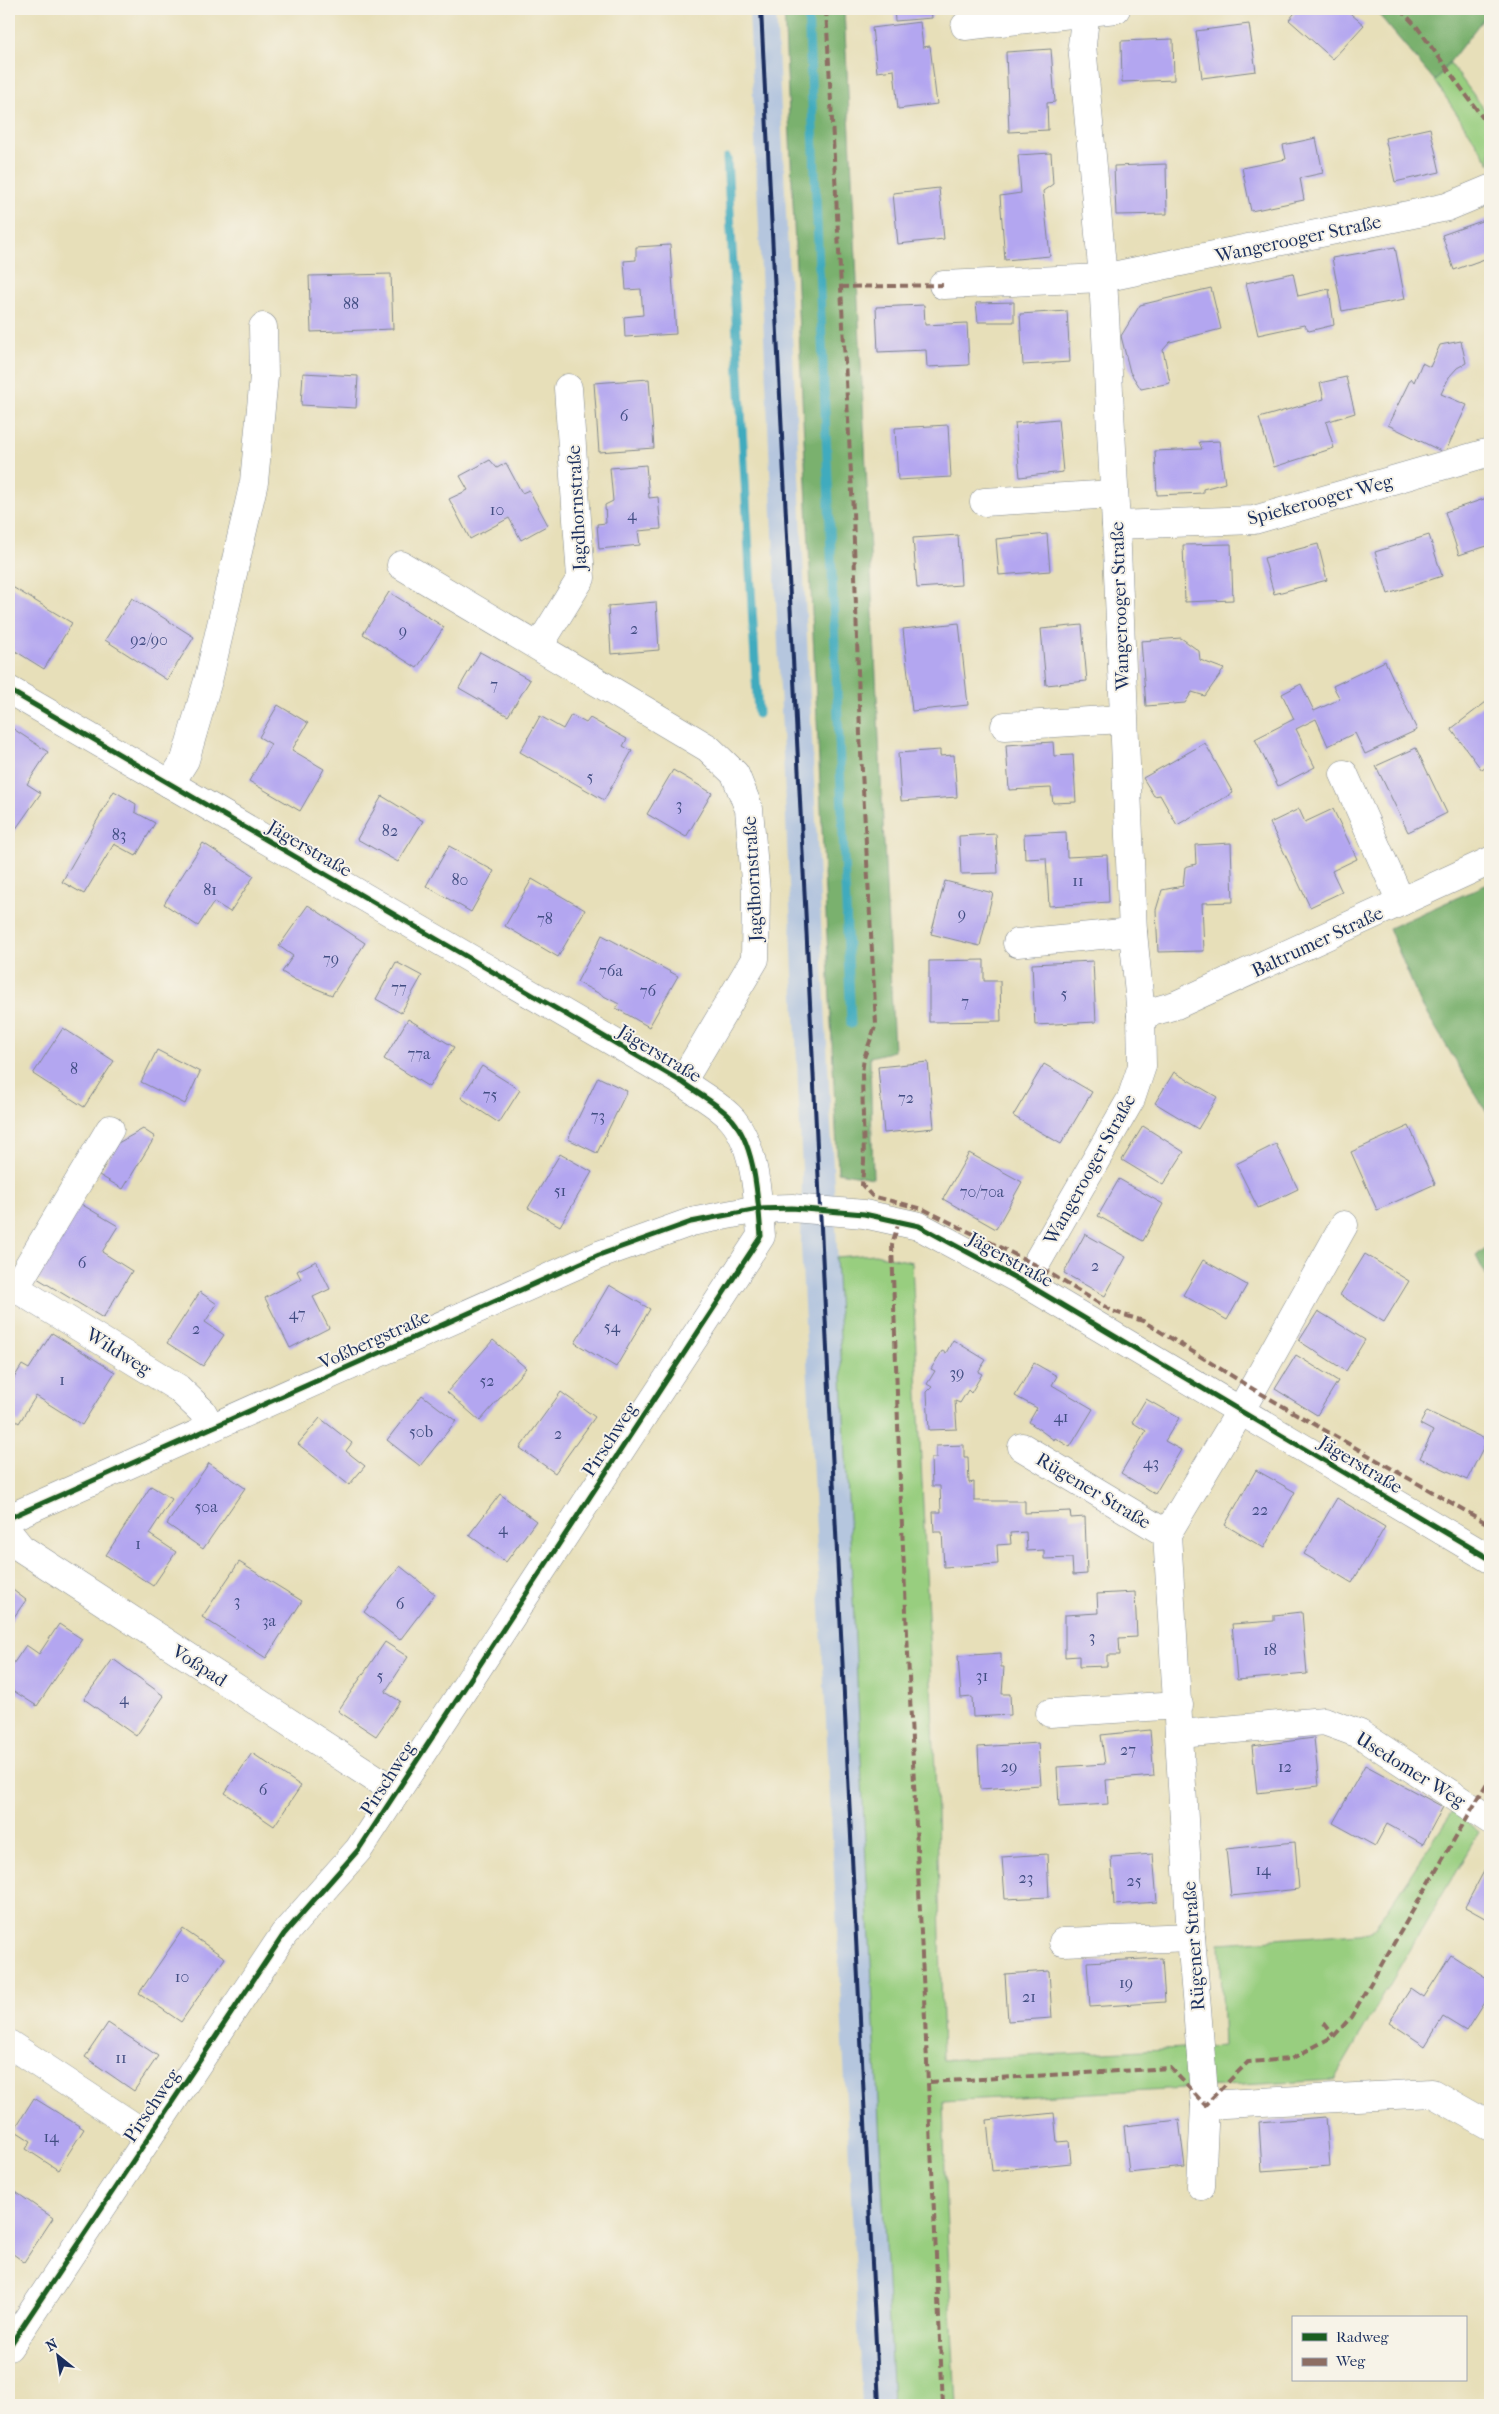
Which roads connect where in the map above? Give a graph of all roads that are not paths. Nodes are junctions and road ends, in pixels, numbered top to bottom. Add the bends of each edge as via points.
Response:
1 (1116, 9) edge
2 (1086, 10) edge
3 (965, 26) dead end
4 (1490, 189) edge
5 (1102, 278) junction
6 (943, 285) dead end
7 (263, 327) dead end
8 (568, 388) dead end
9 (1490, 452) edge
10 (1114, 494) junction
11 (984, 502) dead end
12 (1116, 524) junction
13 (401, 565) dead end
14 (539, 646) junction
15 (9, 690) edge
16 (1123, 718) junction
17 (1005, 726) dead end
18 (1344, 774) dead end
19 (170, 784) junction
20 (1490, 861) edge
21 (1401, 902) junction
22 (1133, 932) junction
23 (1017, 943) dead end
24 (1141, 1014) junction
25 (682, 1082) junction
26 (110, 1129) dead end
27 (758, 1209) junction
28 (1344, 1225) dead end
29 (1025, 1283) junction
30 (12, 1286) edge
31 (1241, 1410) junction
32 (211, 1427) junction
33 (1022, 1447) dead end
34 (9, 1518) edge
35 (9, 1533) edge
36 (1167, 1534) junction
37 (1490, 1559) edge
38 (1179, 1705) junction
39 (1050, 1713) dead end
40 (1180, 1734) junction
41 (396, 1792) junction
42 (1490, 1820) edge
43 (1191, 1937) junction
44 (1063, 1942) dead end
45 (9, 2044) edge
46 (1205, 2105) junction
47 (1490, 2126) edge
48 (148, 2136) junction
49 (1201, 2186) dead end
50 (9, 2347) edge

1 - 2 street
2 - 3 street
2 - 5 street, Wangerooger Straße via 1082,45
4 - 5 street, Wangerooger Straße via 1447,208
5 - 6 street, Wangerooger Straße
5 - 10 street, Wangerooger Straße
7 - 19 street via 264,376 254,482 204,696 185,760
8 - 14 street, Jagdhornstraße via 581,578
9 - 12 street, Spiekerooger Weg via 1254,520
10 - 11 street, Wangerooger Straße
10 - 12 street, Wangerooger Straße
12 - 16 street, Wangerooger Straße
13 - 14 street, Jagdhornstraße
14 - 25 street, Jagdhornstraße via 708,748 735,774 749,809 756,892 755,959
15 - 19 street, Jägerstraße
16 - 17 street, Wangerooger Straße
16 - 22 street, Wangerooger Straße
18 - 21 street
19 - 25 street, Jägerstraße
20 - 21 street, Baltrumer Straße
21 - 24 street, Baltrumer Straße via 1176,1005
22 - 23 street
22 - 24 street, Wangerooger Straße
24 - 29 street, Wangerooger Straße via 1142,1066 1131,1099
25 - 27 street, Jägerstraße via 730,1116 746,1144
26 - 30 street, Wildweg
27 - 29 street, Jägerstraße via 820,1209 864,1214 919,1226
27 - 32 street, Voßbergstraße via 691,1222 599,1255
27 - 41 street, Pirschweg via 760,1236
28 - 31 street
29 - 31 street, Jägerstraße
30 - 32 street, Wildweg via 178,1388 202,1411
31 - 36 street, Rügener Straße
31 - 37 street, Jägerstraße
32 - 34 street, Voßbergstraße
33 - 36 street, Rügener Straße
35 - 41 street, Voßpad via 21,1548
36 - 38 street, Rügener Straße
38 - 39 street
38 - 40 street, Rügener Straße
40 - 42 street, Usedomer Weg via 1324,1721 1360,1734
40 - 43 street, Rügener Straße
41 - 48 street, Pirschweg via 359,1849 284,1934
43 - 44 street
43 - 46 street, Rügener Straße
45 - 48 street
46 - 47 street via 1432,2093
46 - 49 street, Rügener Straße
48 - 50 street, Pirschweg

